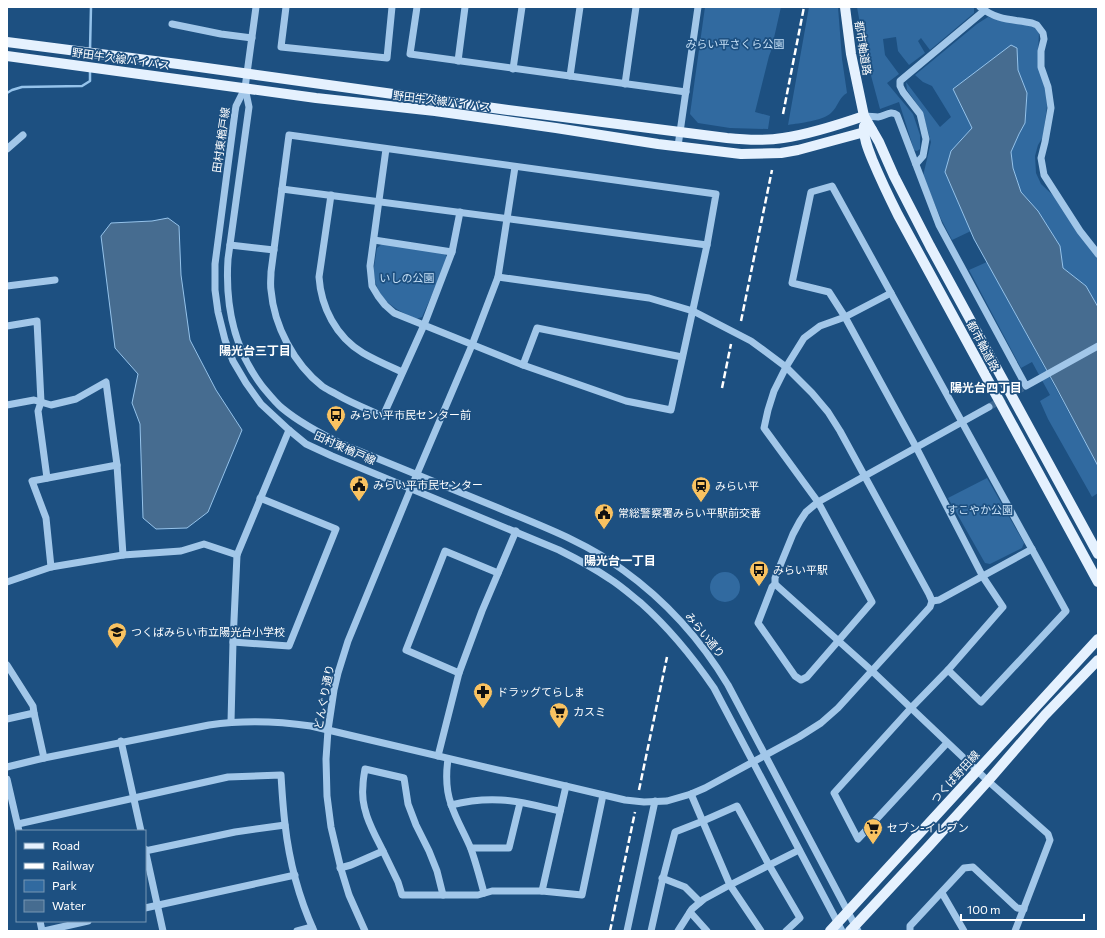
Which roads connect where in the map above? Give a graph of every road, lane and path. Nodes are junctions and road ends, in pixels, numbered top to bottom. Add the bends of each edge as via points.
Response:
1 (256, 7) edge
2 (286, 7) edge
3 (392, 7) edge
4 (417, 7) edge
5 (465, 7) edge
6 (522, 7) edge
7 (580, 7) edge
8 (636, 7) edge
9 (698, 7) edge
10 (845, 7) edge
11 (983, 9) edge
12 (172, 24) dead end
13 (252, 38) junction
14 (7, 42) edge
15 (7, 56) edge
16 (458, 61) junction
17 (513, 69) junction
18 (247, 74) junction
19 (570, 76) junction
20 (625, 84) junction
21 (245, 88) junction
22 (686, 92) junction
23 (864, 116) junction
24 (868, 131) junction
25 (680, 132) junction
26 (23, 135) dead end
27 (678, 146) junction
28 (7, 149) edge
29 (386, 150) junction
30 (916, 164) junction
31 (515, 167) junction
32 (282, 189) junction
33 (331, 195) junction
34 (379, 201) junction
35 (460, 212) junction
36 (507, 219) junction
37 (374, 240) junction
38 (707, 245) junction
39 (230, 246) junction
40 (274, 250) junction
41 (452, 252) junction
42 (1098, 254) edge
43 (498, 277) junction
44 (55, 280) dead end
45 (7, 286) edge
46 (891, 293) junction
47 (693, 311) junction
48 (845, 317) junction
49 (424, 325) junction
50 (7, 326) edge
51 (472, 345) junction
52 (1098, 346) edge
53 (682, 357) junction
54 (523, 365) junction
55 (786, 367) junction
56 (402, 372) junction
57 (41, 402) junction
58 (7, 405) edge
59 (989, 407) tunnel mouth
60 (289, 430) junction
61 (916, 447) junction
62 (117, 465) junction
63 (417, 475) junction
64 (865, 475) junction
65 (47, 478) junction
66 (411, 488) junction
67 (260, 498) junction
68 (818, 502) junction
69 (516, 531) junction
70 (1032, 549) junction
71 (1098, 554) edge
72 (123, 555) junction
73 (236, 555) junction
74 (51, 567) junction
75 (498, 573) junction
76 (983, 577) junction
77 (7, 582) edge
78 (1098, 582) edge
79 (775, 584) junction
80 (932, 601) junction
81 (1098, 639) edge
82 (839, 641) junction
83 (233, 642) junction
84 (1098, 660) edge
85 (7, 665) edge
86 (871, 670) junction
87 (948, 670) junction
88 (459, 673) junction
89 (911, 708) junction
90 (34, 713) junction
91 (7, 719) edge
92 (231, 722) junction
93 (328, 730) junction
94 (121, 742) junction
95 (947, 742) junction
96 (438, 756) junction
97 (766, 756) junction
98 (44, 758) junction
99 (448, 759) junction
100 (753, 762) junction
101 (7, 767) edge
102 (978, 771) junction
103 (7, 779) edge
104 (988, 781) junction
105 (566, 786) junction
106 (691, 794) junction
107 (603, 795) junction
108 (133, 797) junction
109 (655, 802) junction
110 (520, 803) junction
111 (451, 805) junction
112 (560, 811) junction
113 (703, 821) junction
114 (285, 825) junction
115 (19, 827) edge
116 (141, 830) edge
117 (471, 848) junction
118 (146, 850) edge
119 (799, 850) junction
120 (383, 851) junction
121 (146, 855) edge
122 (769, 865) junction
123 (340, 868) junction
124 (295, 875) junction
125 (662, 878) junction
126 (730, 885) junction
127 (542, 891) junction
128 (484, 893) junction
129 (942, 893) junction
130 (443, 895) junction
131 (700, 902) junction
132 (157, 905) junction
133 (146, 908) edge
134 (1024, 909) junction
135 (848, 911) junction
136 (690, 912) junction
137 (84, 922) edge
138 (840, 927) edge
139 (313, 929) edge
140 (854, 929) edge
141 (43, 931) edge
142 (163, 931) edge
143 (297, 931) edge
144 (365, 931) edge
145 (627, 931) edge
146 (651, 931) edge
147 (678, 931) edge
148 (707, 931) edge
149 (761, 931) edge
150 (786, 931) edge
151 (830, 931) edge
152 (910, 931) edge
153 (964, 931) edge
154 (1015, 931) edge

1 - 13 street
2 - 3 street via 281,47 387,58
4 - 16 street via 410,54
5 - 16 street
6 - 17 street
7 - 19 street
8 - 20 street
9 - 22 street
10 - 23 main road, 都市軸道路 via 851,54
11 - 30 street via 900,80 900,86 920,114 926,139 923,156
11 - 42 street via 1002,19 1032,23 1043,33 1041,68 1048,87 1051,108 1041,158 1044,176
12 - 13 street
13 - 18 street
14 - 18 main road, 野田牛久線バイパス
15 - 21 main road, 野田牛久線バイパス
16 - 17 street
17 - 19 street
18 - 21 street
18 - 25 main road, 野田牛久線バイパス
19 - 20 street
20 - 22 street
21 - 27 main road, 野田牛久線バイパス via 458,114
21 - 39 street, 田村東楢戸線 via 249,108
21 - 60 street, 田村東楢戸線 via 236,106 215,264 215,290 218,312 233,361 261,404
22 - 25 street
23 - 24 main road, 都市軸道路
23 - 25 main road, 野田牛久線バイパス via 803,135 782,138 746,140
23 - 30 street via 879,117 895,113
24 - 27 main road, 野田牛久線バイパス via 781,153 741,154
24 - 71 main road, 都市軸道路 via 879,142 930,246
24 - 78 main road, 都市軸道路 via 867,146 898,215
25 - 27 street
26 - 28 street
29 - 31 street
29 - 32 street via 289,135
29 - 34 street
30 - 52 street via 940,225 1026,386
31 - 36 street, どんぐり通り
31 - 38 street via 716,194
32 - 33 street
32 - 40 street
33 - 34 street
33 - 56 street via 319,277 326,309 335,327 346,340 362,353
34 - 35 street
34 - 37 street
35 - 36 street
35 - 41 street
36 - 38 street
36 - 43 street, どんぐり通り
37 - 41 street
37 - 49 street via 370,266 372,286 394,313
38 - 47 street
39 - 40 street
39 - 63 street, 田村東楢戸線 via 227,289 232,322 245,358 267,392 300,422 342,444
40 - 56 street via 271,290 275,315 284,337 307,371 323,386 349,402 383,416
41 - 49 street
43 - 47 street via 649,298
43 - 51 street, どんぐり通り
44 - 45 street
46 - 48 street
46 - 48 street via 832,186 811,192 792,283 829,292
46 - 70 street
47 - 53 street
47 - 55 street via 751,341
48 - 55 street via 820,326 804,338
48 - 61 street
49 - 51 street
49 - 56 street
50 - 57 street via 37,321
51 - 54 street
51 - 63 street, どんぐり通り
53 - 54 street via 537,328
53 - 54 street via 671,410 626,401
55 - 64 street via 828,412
55 - 68 street via 774,391 764,428
57 - 58 street via 34,400
57 - 62 street via 51,405 76,399 106,382
57 - 65 street via 38,411
59 - 61 street
60 - 66 street, 田村東楢戸線 via 306,444
60 - 67 street
61 - 64 street
61 - 76 street
62 - 65 street
62 - 72 street
63 - 66 street, どんぐり通り
63 - 97 street, みらい通り via 563,535 604,557 637,580 661,601 703,647 728,685
64 - 68 street
64 - 80 street
65 - 74 street via 32,481 46,518
66 - 69 street
66 - 93 street, どんぐり通り via 348,641 331,704
67 - 73 street
67 - 83 street via 336,529 289,646
68 - 79 street via 806,512 793,534
68 - 82 street via 872,602
69 - 75 street
69 - 100 street via 560,550 594,569 621,587 660,621 688,652 714,688
70 - 76 street
70 - 87 street via 1066,611 981,702
72 - 73 street via 181,551 204,544
72 - 74 street
73 - 83 street
74 - 77 street
75 - 88 street
75 - 88 street via 445,551 406,650
76 - 80 street via 940,600
76 - 87 street via 1003,607
79 - 82 street
79 - 82 street via 758,623 796,676 801,680 807,677
80 - 86 street via 930,607
81 - 102 main road, つくば野田線
82 - 86 street
83 - 92 street
84 - 104 main road via 1045,715
85 - 90 street via 33,706
86 - 89 street
86 - 97 street via 838,708 821,723
87 - 89 street
88 - 96 street
89 - 95 street
89 - 95 street via 834,793 858,839
90 - 91 street
90 - 98 street
92 - 93 street via 283,722
92 - 94 street
93 - 96 street
93 - 123 street, どんぐり通り via 327,796
94 - 98 street
94 - 108 street
95 - 102 street
96 - 99 street
97 - 100 street
97 - 135 street, みらい通り
98 - 101 street
99 - 105 street
99 - 111 street via 447,779
100 - 106 street
100 - 119 street
102 - 104 street
102 - 135 main road, つくば野田線
103 - 115 street
104 - 134 street via 1048,834 1050,840
104 - 140 main road
105 - 107 street
105 - 112 street
106 - 109 street
106 - 113 street
107 - 109 street via 625,800
107 - 127 street via 582,895
108 - 114 street via 228,777 280,775
108 - 115 street
108 - 116 street
109 - 145 street
110 - 111 street via 479,800
110 - 112 street
110 - 117 street via 509,848
111 - 117 street
112 - 127 street
113 - 122 street via 737,806
113 - 125 street via 674,832
113 - 126 street
114 - 118 street
114 - 124 street
117 - 128 street
119 - 122 street
119 - 138 street
120 - 123 street
120 - 130 street via 402,895
120 - 130 street via 365,811 362,786 366,770 404,778 408,804 437,871
121 - 132 street
122 - 126 street
122 - 150 street via 800,918
123 - 144 street, どんぐり通り
124 - 132 street
124 - 139 street
125 - 131 street via 685,886
125 - 146 street
126 - 131 street
126 - 149 street
127 - 128 street
128 - 130 street
129 - 134 street via 964,868 973,867 1016,908
129 - 152 street via 910,926
129 - 153 street
131 - 136 street
132 - 133 street
132 - 142 street
134 - 154 street
135 - 138 main road, つくば野田線
135 - 140 street, みらい通り
136 - 147 street
136 - 148 street
137 - 141 street
138 - 151 main road, つくば野田線
139 - 143 street

